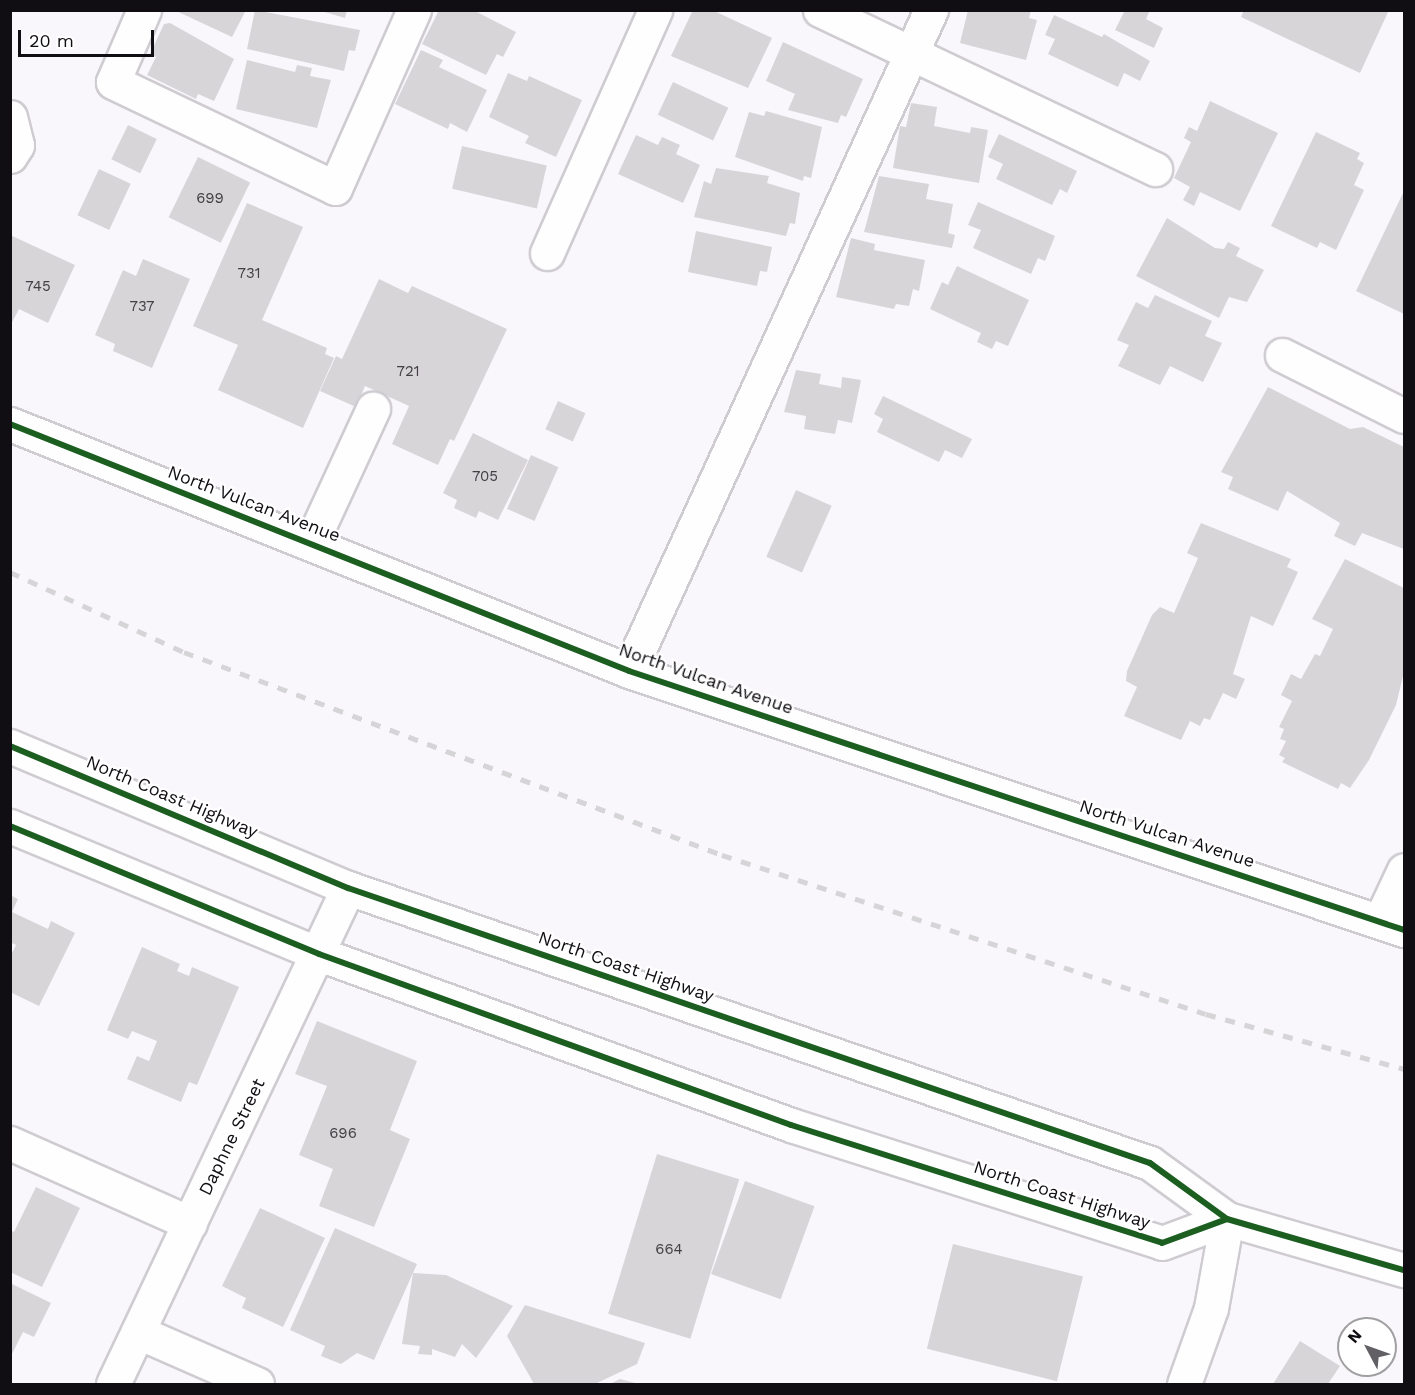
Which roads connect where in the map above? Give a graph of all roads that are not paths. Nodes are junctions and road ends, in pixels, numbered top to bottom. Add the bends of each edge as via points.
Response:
1 (144, 10) edge
2 (414, 10) edge
3 (656, 10) edge
4 (820, 10) edge
5 (931, 10) edge
6 (910, 56) junction
7 (10, 117) edge
8 (10, 156) edge
9 (1155, 169) dead end
10 (547, 253) dead end
11 (1282, 355) dead end
12 (373, 409) dead end
13 (1404, 416) edge
14 (10, 424) edge
15 (311, 543) junction
16 (629, 671) junction
17 (10, 746) edge
18 (10, 826) edge
19 (1404, 870) edge
20 (348, 888) junction
21 (1392, 926) edge
22 (319, 954) junction
23 (10, 1143) edge
24 (1227, 1219) junction
25 (190, 1223) junction
26 (1404, 1270) edge
27 (138, 1332) junction
28 (113, 1384) edge
29 (257, 1384) edge
30 (1184, 1384) edge

1 - 2 main road via 113,82 335,188
3 - 10 main road
4 - 6 main road
5 - 6 main road
6 - 9 main road
6 - 16 main road
7 - 8 main road via 16,145
11 - 13 main road
12 - 15 main road
14 - 15 main road, North Vulcan Avenue
15 - 16 main road, North Vulcan Avenue
16 - 21 main road, North Vulcan Avenue
17 - 20 main road, North Coast Highway
18 - 22 main road, North Coast Highway
19 - 21 main road
20 - 22 main road, Daphne Street
20 - 24 main road, North Coast Highway via 1150,1163
22 - 24 main road, North Coast Highway via 791,1125 1162,1243
22 - 25 main road, Daphne Street
23 - 25 main road
24 - 26 main road, North Coast Highway
24 - 30 main road via 1210,1308
25 - 27 main road, Daphne Street
27 - 28 main road, Daphne Street
27 - 29 main road

